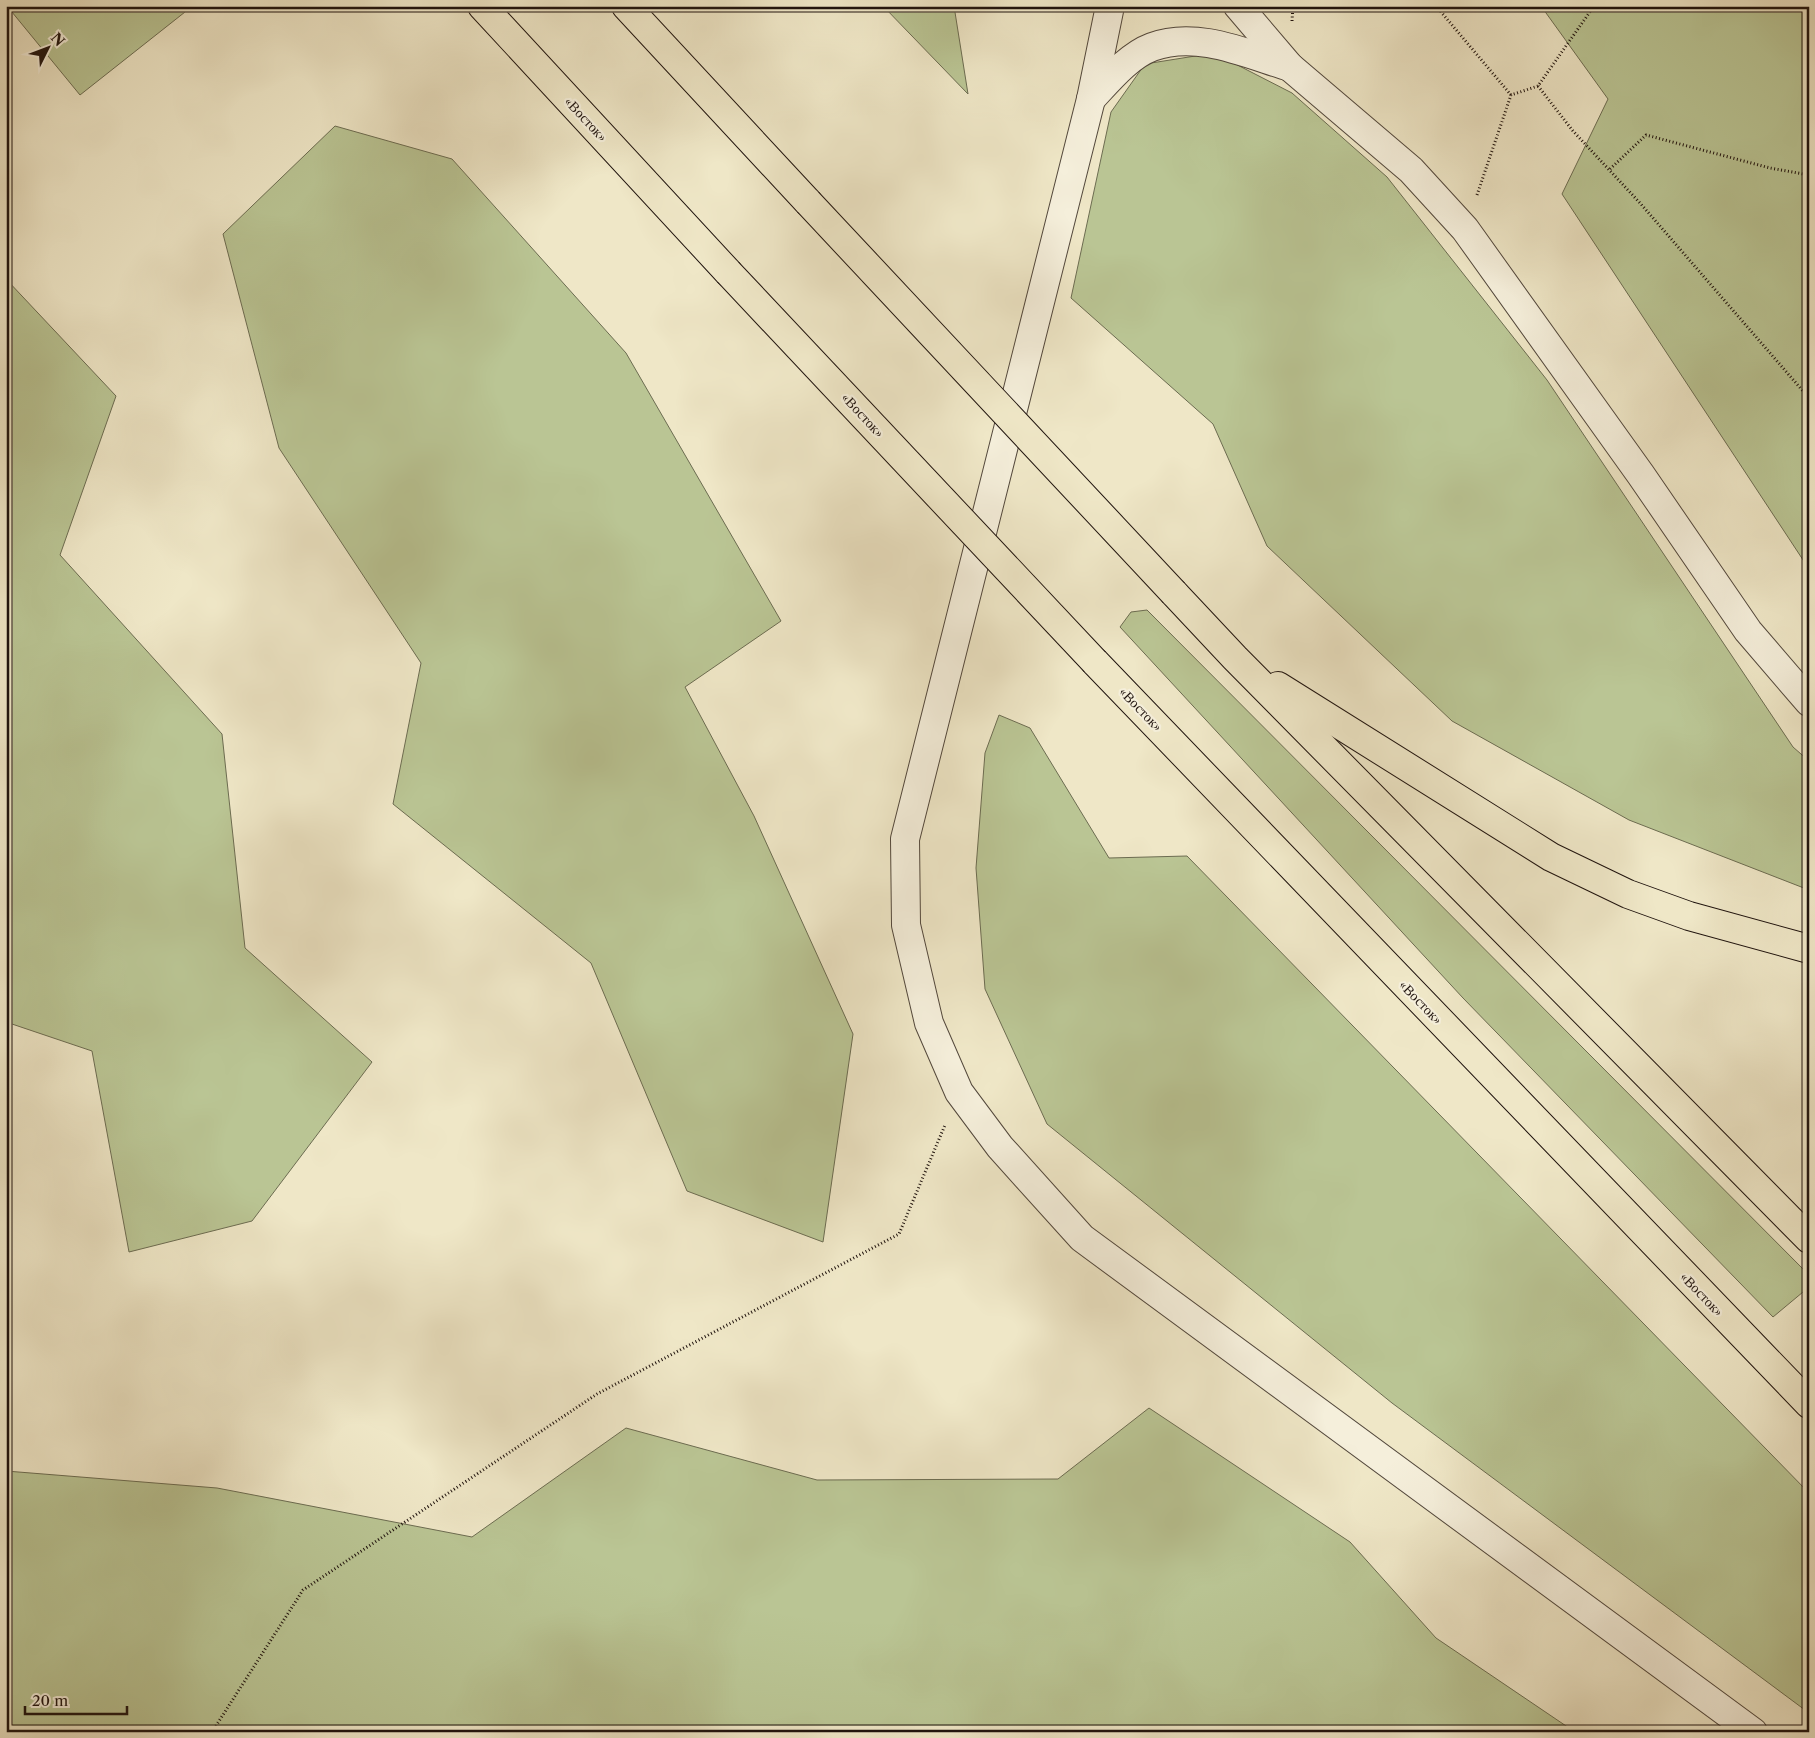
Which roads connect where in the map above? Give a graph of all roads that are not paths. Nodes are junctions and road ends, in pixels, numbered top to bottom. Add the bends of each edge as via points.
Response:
1 (482, 6) edge
2 (626, 6) edge
3 (1110, 6) edge
4 (1238, 6) edge
5 (1290, 67) junction
6 (1090, 100) junction
7 (1235, 658) junction
8 (1809, 702) edge
9 (1809, 949) edge
10 (1809, 1240) edge
11 (1809, 1404) edge
12 (1753, 1732) edge

1 - 11 main road, «Восток», bridge via 1095,662
2 - 7 main road, bridge
3 - 6 street
4 - 5 street
5 - 6 street via 1206,42 1173,41 1150,47 1120,68
5 - 8 street via 1411,170 1465,229 1748,631
6 - 12 street via 906,839 906,925 929,1023 959,1092 1000,1147 1082,1238
7 - 9 main road via 1551,857 1628,894 1689,916
7 - 10 main road

